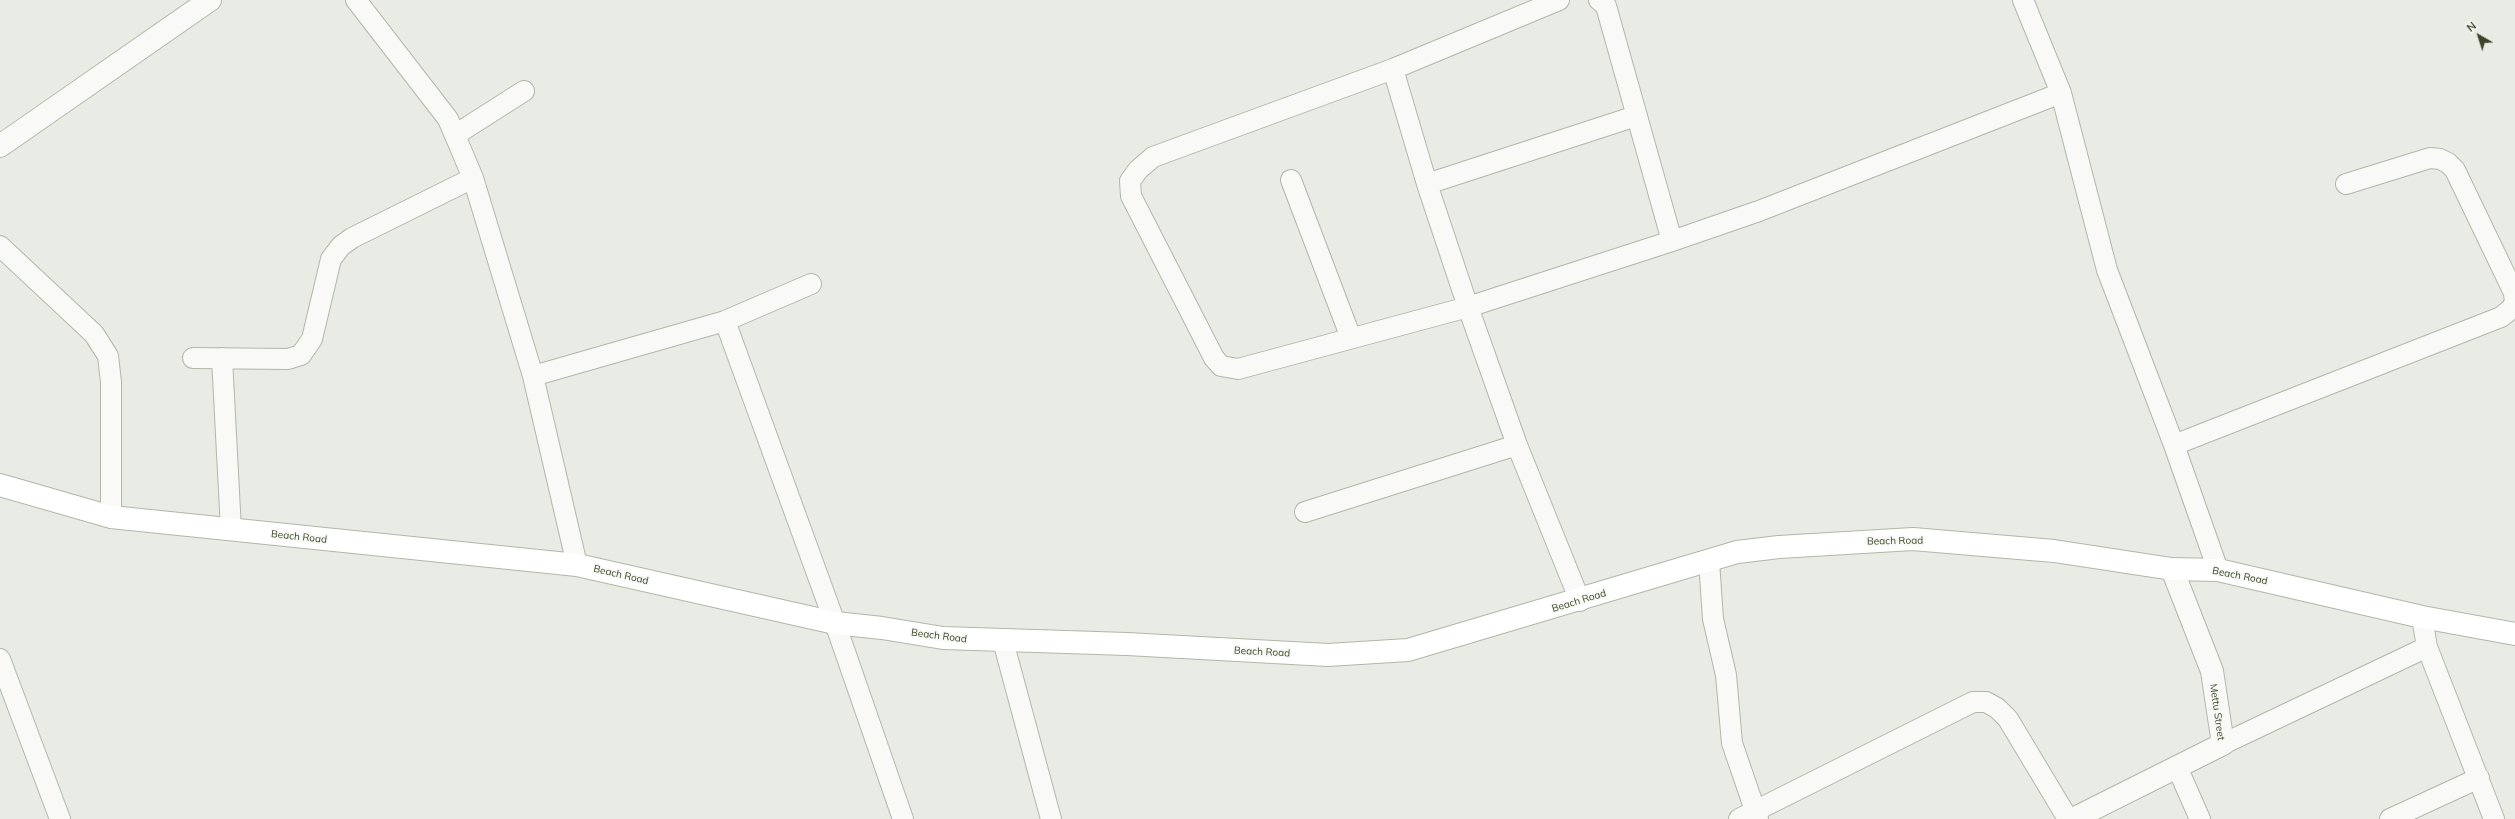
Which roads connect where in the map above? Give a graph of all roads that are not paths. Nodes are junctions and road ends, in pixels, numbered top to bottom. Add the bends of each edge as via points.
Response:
1 (210, 0) edge
2 (356, 0) edge
3 (1559, 0) edge
4 (1599, 0) edge
5 (2023, 0) edge
6 (1393, 69) junction
7 (524, 91) dead end
8 (2061, 93) junction
9 (1636, 116) junction
10 (455, 135) junction
11 (0, 146) edge
12 (473, 178) junction
13 (1291, 180) dead end
14 (1427, 184) junction
15 (2346, 184) dead end
16 (1672, 241) junction
17 (0, 246) edge
18 (811, 284) dead end
19 (2515, 303) edge
20 (1468, 307) junction
21 (725, 321) junction
22 (1351, 338) junction
23 (193, 358) dead end
24 (222, 358) junction
25 (533, 376) junction
26 (1517, 445) junction
27 (2174, 445) junction
28 (0, 485) edge
29 (1305, 512) dead end
30 (111, 517) junction
31 (231, 530) junction
32 (1708, 561) junction
33 (577, 565) junction
34 (2172, 569) junction
35 (2218, 570) junction
36 (1580, 601) junction
37 (2422, 617) junction
38 (835, 623) junction
39 (2515, 634) edge
40 (1003, 641) junction
41 (2427, 647) junction
42 (0, 659) edge
43 (7, 700) edge
44 (2223, 744) junction
45 (2177, 767) junction
46 (2478, 778) junction
47 (1751, 816) edge
48 (60, 819) edge
49 (903, 819) edge
50 (1051, 819) edge
51 (2068, 819) edge
52 (2073, 819) edge
53 (2200, 819) edge
54 (2390, 819) edge
55 (2494, 819) edge

1 - 11 street
2 - 10 street via 448,119
3 - 6 street
4 - 9 street via 1606,6
5 - 8 street
6 - 14 street
6 - 22 street via 1153,157 1130,181 1131,196 1214,358 1221,366 1238,369
7 - 10 street
8 - 16 street via 1759,212
8 - 27 street via 2107,270
9 - 14 street
9 - 16 street
10 - 12 street
12 - 24 street via 352,238 341,246 331,259 312,339 301,355 288,358
12 - 25 street
13 - 22 street
14 - 20 street
15 - 19 street via 2430,158 2440,158 2448,163 2455,170 2514,293
16 - 20 street
17 - 30 street via 94,334 108,356 111,382
18 - 21 street
19 - 27 street via 2501,317
20 - 22 street
20 - 26 street
21 - 25 street
21 - 38 street
23 - 24 street
24 - 31 street
25 - 33 street
26 - 29 street
26 - 36 street
27 - 35 street
28 - 30 main road, Beach Road
30 - 31 main road, Beach Road
31 - 33 main road, Beach Road
32 - 34 main road, Beach Road via 1737,552 1779,547 1913,539 2054,551
32 - 36 main road, Beach Road
32 - 47 street via 1713,619 1726,675 1732,743
33 - 38 main road, Beach Road
34 - 35 main road, Beach Road
34 - 44 street, Mettu Street via 2212,671
35 - 37 main road, Beach Road
36 - 40 main road, Beach Road via 1408,650 1328,655 1127,644
37 - 39 main road, Beach Road
37 - 41 street
38 - 40 main road, Beach Road via 943,638
38 - 49 street
40 - 50 street
41 - 44 street
41 - 46 street
42 - 43 street
43 - 48 street
44 - 45 street, Mettu Street
45 - 52 street, Mettu Street
45 - 53 street
46 - 54 street
46 - 55 street
47 - 51 street via 1973,702 1986,702 2008,719

